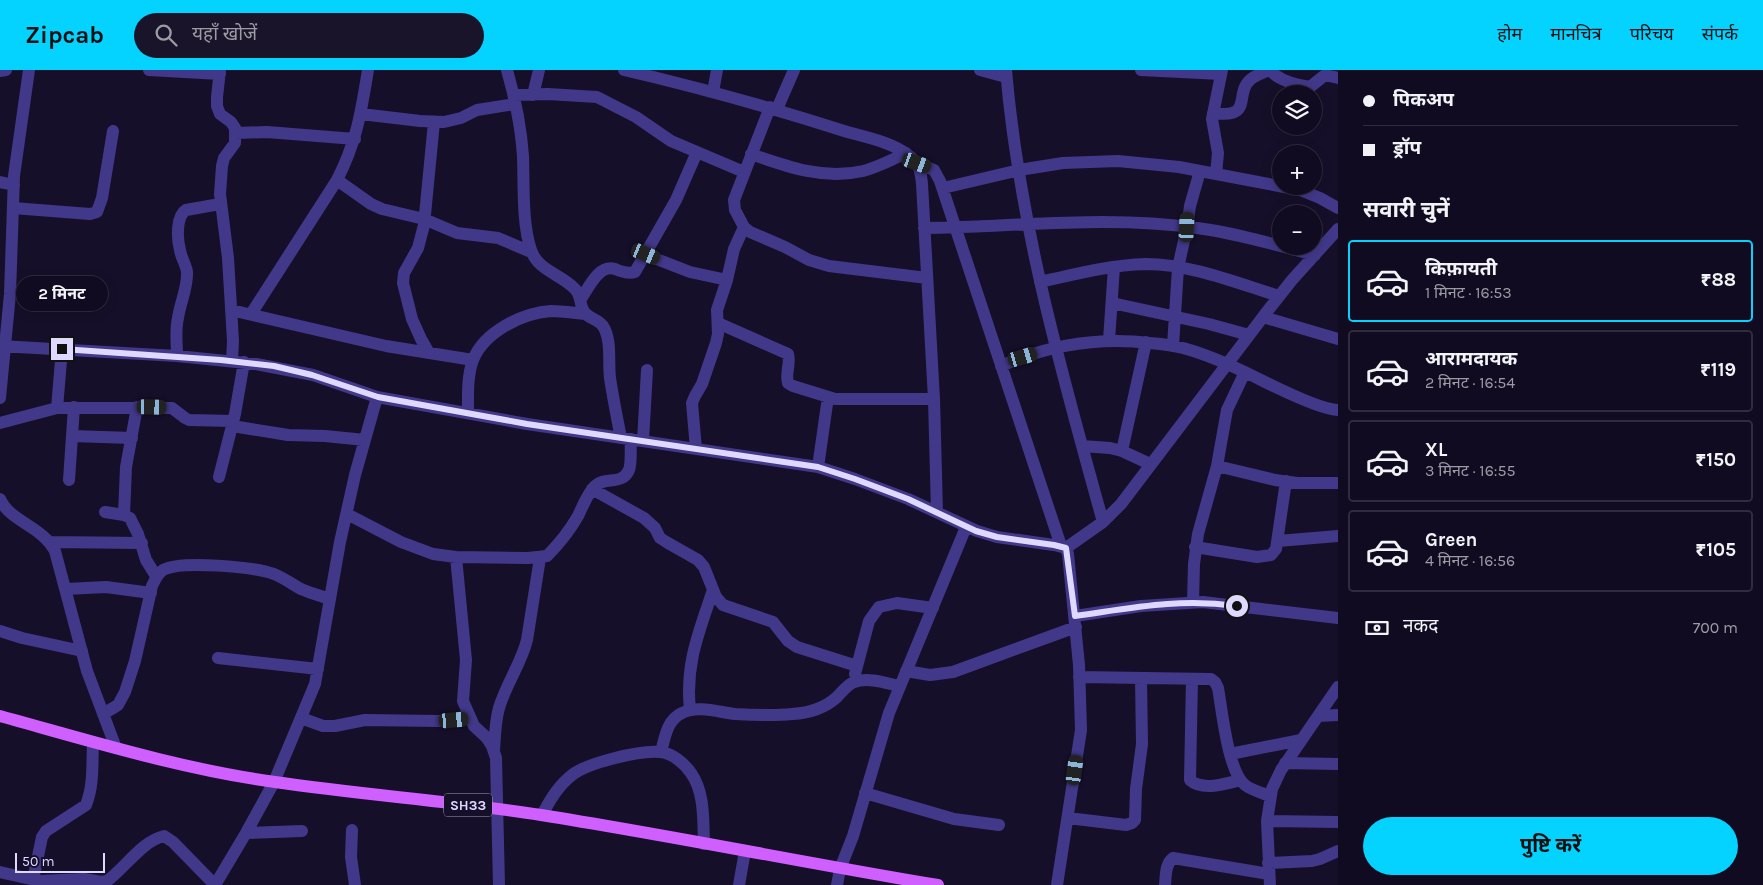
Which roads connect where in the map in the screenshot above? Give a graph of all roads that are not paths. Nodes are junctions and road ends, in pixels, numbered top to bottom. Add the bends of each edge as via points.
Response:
1 (6, 70) edge
2 (29, 70) edge
3 (148, 70) edge
4 (368, 70) edge
5 (507, 70) edge
6 (539, 70) edge
7 (624, 70) edge
8 (717, 70) edge
9 (794, 70) edge
10 (980, 70) edge
11 (1141, 70) edge
12 (1269, 70) edge
13 (0, 71) edge
14 (1179, 71) edge
15 (220, 72) edge
16 (1222, 72) edge
17 (1006, 73) edge
18 (1338, 78) edge
19 (713, 92) junction
20 (532, 95) junction
21 (515, 100) junction
22 (774, 108) junction
23 (1213, 113) junction
24 (361, 114) junction
25 (434, 122) junction
26 (113, 131) dead end
27 (236, 133) junction
28 (355, 139) junction
29 (698, 152) junction
30 (906, 153) junction
31 (751, 154) junction
32 (917, 163) junction
33 (1019, 170) junction
34 (1200, 171) junction
35 (744, 172) junction
36 (1216, 174) junction
37 (337, 180) junction
38 (0, 182) edge
39 (14, 185) junction
40 (942, 188) junction
41 (220, 204) junction
42 (13, 208) junction
43 (1338, 208) edge
44 (424, 219) junction
45 (1028, 224) junction
46 (744, 227) junction
47 (956, 227) junction
48 (1187, 227) junction
49 (924, 228) junction
50 (1338, 229) edge
51 (1272, 244) edge
52 (1322, 247) edge
53 (6, 251) edge
54 (531, 252) junction
55 (646, 254) junction
56 (1315, 255) edge
57 (1114, 267) junction
58 (1178, 268) junction
59 (927, 278) junction
60 (727, 280) junction
61 (1040, 282) junction
62 (1279, 296) junction
63 (581, 299) junction
64 (1112, 304) junction
65 (231, 310) junction
66 (4, 312) edge
67 (251, 314) junction
68 (585, 314) junction
69 (1263, 316) junction
70 (1175, 317) junction
71 (718, 323) junction
72 (1249, 335) junction
73 (1338, 339) edge
74 (1109, 340) junction
75 (1146, 342) junction
76 (2, 346) edge
77 (1173, 346) junction
78 (1054, 347) junction
79 (62, 349) junction
80 (429, 353) junction
81 (177, 356) junction
82 (473, 360) junction
83 (238, 362) junction
84 (1227, 363) junction
85 (1001, 366) junction
86 (647, 370) dead end
87 (1245, 372) junction
88 (378, 397) junction
89 (828, 397) junction
90 (0, 398) edge
91 (934, 400) junction
92 (74, 407) junction
93 (137, 407) junction
94 (57, 408) junction
95 (1338, 410) edge
96 (468, 413) junction
97 (0, 423) edge
98 (232, 424) junction
99 (72, 436) junction
100 (132, 438) junction
101 (632, 439) junction
102 (365, 440) junction
103 (1082, 446) junction
104 (696, 449) junction
105 (1122, 451) junction
106 (1150, 464) junction
107 (1216, 466) junction
108 (818, 467) junction
109 (219, 478) dead end
110 (69, 480) dead end
111 (1286, 481) junction
112 (1338, 483) edge
113 (592, 489) junction
114 (0, 499) edge
115 (105, 512) dead end
116 (937, 512) junction
117 (347, 514) junction
118 (124, 515) junction
119 (1103, 522) junction
120 (966, 527) junction
121 (1338, 536) edge
122 (1278, 540) junction
123 (50, 542) junction
124 (142, 543) junction
125 (1064, 547) junction
126 (1195, 547) junction
127 (456, 556) junction
128 (540, 558) junction
129 (156, 576) junction
130 (66, 589) junction
131 (713, 590) junction
132 (151, 593) junction
133 (330, 599) junction
134 (1193, 602) junction
135 (933, 608) junction
136 (1338, 618) edge
137 (1075, 622) junction
138 (0, 631) edge
139 (82, 651) junction
140 (218, 658) dead end
141 (857, 666) junction
142 (318, 669) junction
143 (906, 671) junction
144 (1079, 677) junction
145 (1141, 678) junction
146 (1192, 679) junction
147 (854, 682) junction
148 (900, 686) junction
149 (1338, 687) edge
150 (690, 710) junction
151 (103, 714) junction
152 (1338, 715) edge
153 (0, 716) edge
154 (1318, 716) junction
155 (301, 718) junction
156 (470, 718) junction
157 (1301, 740) junction
158 (93, 742) junction
159 (116, 748) junction
160 (494, 752) junction
161 (661, 752) junction
162 (1230, 754) junction
163 (1286, 763) junction
164 (1338, 764) edge
165 (1240, 780) junction
166 (274, 782) junction
167 (865, 793) junction
168 (1270, 796) junction
169 (496, 808) junction
170 (542, 815) junction
171 (1068, 818) junction
172 (1267, 821) junction
173 (1338, 822) edge
174 (999, 825) dead end
175 (352, 830) dead end
176 (302, 831) dead end
177 (246, 834) junction
178 (704, 844) junction
179 (1338, 851) edge
180 (745, 852) junction
181 (840, 869) junction
182 (0, 872) edge
183 (1269, 874) edge
184 (32, 880) junction
185 (215, 885) edge
186 (356, 885) edge
187 (498, 885) edge
188 (739, 885) edge
189 (837, 885) edge
190 (938, 885) edge
191 (1057, 885) edge
192 (1165, 885) edge

1 - 13 street
2 - 39 street
3 - 15 street
4 - 24 street
5 - 21 street
6 - 20 street
7 - 19 street
8 - 19 street
9 - 22 street
10 - 17 street
11 - 14 street
12 - 18 street via 1310,87 1325,75
12 - 23 street via 1250,80 1236,112 1228,115
14 - 16 street
15 - 27 street via 217,106
16 - 23 street
17 - 33 street
19 - 22 street
20 - 21 street
20 - 29 street via 597,97 636,117 671,141
21 - 25 street via 451,121
21 - 54 street via 522,141 526,232
22 - 30 street via 876,140
22 - 31 street
23 - 36 street via 1218,153
24 - 25 street
24 - 28 street
25 - 44 street
26 - 42 street via 97,212
27 - 28 street via 267,132
27 - 41 street via 235,143 222,166
28 - 37 street
29 - 35 street
29 - 55 street
30 - 31 street via 864,171 831,174 796,170
30 - 32 street
31 - 35 street
32 - 40 street via 934,170
32 - 49 street via 921,173
33 - 34 street via 1063,163 1109,161 1160,164
33 - 40 street
33 - 45 street
34 - 36 street
34 - 48 street
35 - 46 street via 734,200
36 - 43 street via 1300,190
37 - 44 street via 371,204
37 - 67 street
38 - 39 street
39 - 42 street
40 - 47 street
41 - 65 street
41 - 81 street via 186,210 180,217 178,237 187,278 178,317
42 - 53 street
44 - 54 street via 457,234 488,236
44 - 80 street via 418,248 404,273 403,283 412,318
45 - 47 street
45 - 48 street via 1113,222
45 - 61 street
46 - 59 street via 818,264
46 - 60 street via 734,249
47 - 49 street
47 - 85 street
48 - 51 street
48 - 58 street
49 - 59 street
50 - 52 street
53 - 66 street
54 - 63 street via 541,266 574,288
55 - 60 street via 690,272
55 - 63 street via 635,272 605,268
56 - 62 street
57 - 58 street via 1146,264
57 - 61 street
57 - 64 street
58 - 62 street
58 - 70 street
59 - 91 street
60 - 71 street via 717,310
61 - 78 street
62 - 69 street
63 - 68 street
64 - 70 street
64 - 74 street
65 - 67 street
65 - 83 street
66 - 76 street
67 - 80 street
68 - 82 street via 552,311 511,323 483,343
68 - 101 street via 605,329 610,380
69 - 72 street
69 - 73 street
70 - 72 street
70 - 77 street
71 - 89 street via 788,354 788,383
71 - 104 street via 718,334 705,377 692,403
72 - 84 street
74 - 75 street
74 - 78 street
75 - 77 street
75 - 105 street
76 - 79 street
76 - 90 street
77 - 84 street
78 - 85 street
78 - 103 street
79 - 81 street
79 - 94 street
80 - 82 street
81 - 83 street
82 - 96 street
83 - 88 street via 312,375
83 - 98 street
84 - 87 street
84 - 106 street
85 - 125 street
86 - 101 street
87 - 95 street via 1301,398
87 - 107 street via 1227,410
88 - 96 street
88 - 102 street
89 - 91 street via 844,400
89 - 108 street
91 - 116 street
92 - 93 street
92 - 94 street
92 - 99 street
93 - 98 street via 172,408 189,420
93 - 100 street
94 - 97 street
96 - 101 street
98 - 102 street via 288,436
98 - 109 street
99 - 100 street
99 - 110 street
100 - 118 street via 126,467
101 - 104 street
101 - 113 street via 629,469 624,476 620,480 603,481
102 - 117 street
103 - 105 street
103 - 119 street
104 - 108 street
105 - 106 street
106 - 119 street via 1121,504
107 - 111 street
107 - 126 street
108 - 116 street via 878,487
111 - 112 street
111 - 122 street
113 - 128 street via 559,543 547,556
113 - 131 street via 644,518 660,538 698,560 704,566
114 - 123 street via 8,512
115 - 118 street
116 - 120 street
117 - 127 street via 418,549
117 - 133 street
118 - 124 street via 130,518
119 - 125 street
120 - 125 street via 997,537
120 - 135 street
121 - 122 street
122 - 126 street via 1276,549 1265,557
123 - 124 street
123 - 130 street
124 - 129 street via 146,560
125 - 137 street
126 - 134 street
127 - 128 street
127 - 156 street via 466,660 463,701
128 - 160 street via 527,640 498,709
129 - 132 street
129 - 133 street via 179,567 246,568 274,575
130 - 132 street via 106,587
130 - 139 street
131 - 141 street via 723,605 773,622 797,647
131 - 150 street via 690,664
132 - 151 street via 125,692 118,705
133 - 142 street
134 - 136 street
134 - 137 street via 1140,606
135 - 141 street via 897,602 879,607 869,622
135 - 143 street
137 - 143 street via 953,672 930,675
137 - 144 street
138 - 139 street
139 - 151 street
140 - 142 street
141 - 147 street
142 - 155 street
143 - 148 street
144 - 145 street
144 - 171 street via 1081,730
145 - 146 street
145 - 171 street via 1142,744 1135,820 1126,825
146 - 162 street via 1215,682
146 - 165 street via 1190,780 1194,784 1212,785
147 - 148 street via 872,681
147 - 150 street via 826,706 808,712 760,715
148 - 167 street
149 - 154 street
150 - 161 street via 673,720
151 - 159 street
152 - 154 street
153 - 158 main road, SH33
154 - 157 street
155 - 156 street via 323,726 365,720
155 - 166 street
156 - 160 street
157 - 162 street
157 - 163 street
158 - 159 main road, SH33
158 - 184 street via 92,778 86,805 46,831
159 - 166 main road, SH33 via 194,768
160 - 169 street
161 - 170 street via 602,762 573,774 553,795
161 - 178 street via 672,755 692,773 703,809
162 - 165 street
163 - 164 street
163 - 168 street
165 - 168 street
166 - 169 main road, SH33
166 - 177 street
167 - 174 street via 954,819
167 - 181 street
168 - 172 street
169 - 170 main road, SH33
169 - 187 street
170 - 178 main road, SH33
171 - 191 street
172 - 173 street
172 - 183 street
175 - 186 street via 351,857
176 - 177 street
177 - 185 street
178 - 180 main road, SH33
179 - 183 street
180 - 181 main road, SH33
180 - 188 street
181 - 189 street
181 - 190 main road, SH33
182 - 184 street
183 - 192 street via 1173,858 1167,866
184 - 185 street via 107,881 147,844 164,836

